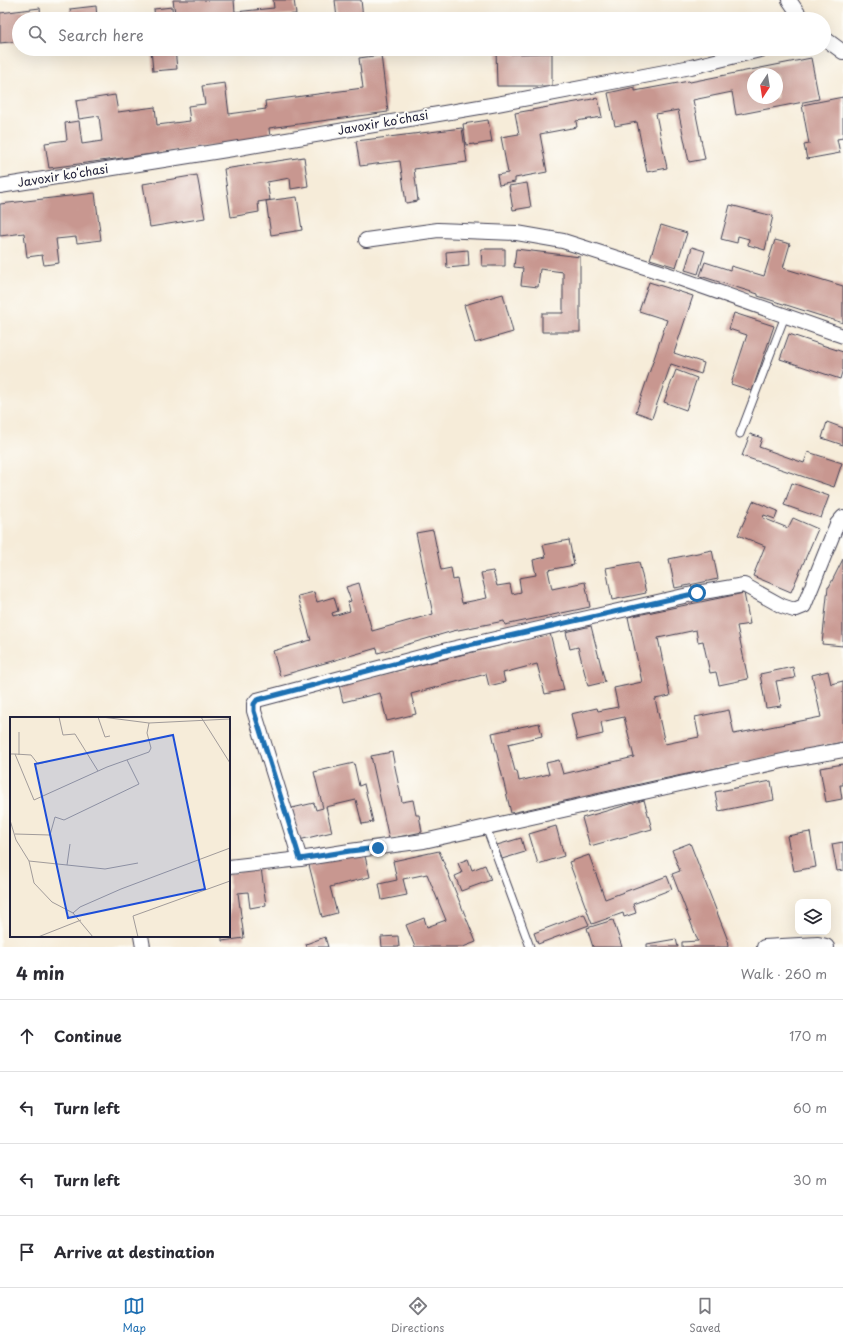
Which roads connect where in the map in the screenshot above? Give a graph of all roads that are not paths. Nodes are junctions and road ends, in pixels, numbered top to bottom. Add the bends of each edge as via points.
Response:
1 (789, 0) edge
2 (797, 12) edge
3 (831, 43) edge
4 (843, 52) edge
5 (737, 56) edge
6 (0, 186) edge
7 (366, 240) dead end
8 (785, 316) junction
9 (843, 336) edge
10 (740, 434) dead end
11 (843, 517) edge
12 (843, 750) edge
13 (486, 827) junction
14 (300, 859) junction
15 (230, 867) edge
16 (141, 937) edge
17 (142, 947) edge
18 (530, 947) edge
19 (764, 947) edge
20 (827, 947) edge

1 - 2 street
3 - 4 street
5 - 6 street, Javoxir koʻchasi via 691,68 497,104 231,150
7 - 8 street via 438,230 517,233 563,241 667,274
8 - 9 street
8 - 10 lane
11 - 14 street via 837,524 804,606 794,610 744,585 697,593 447,650 257,700 254,711
12 - 13 street via 787,760
13 - 14 street via 424,841
13 - 18 lane
14 - 15 street
16 - 17 street
19 - 20 street via 818,944

